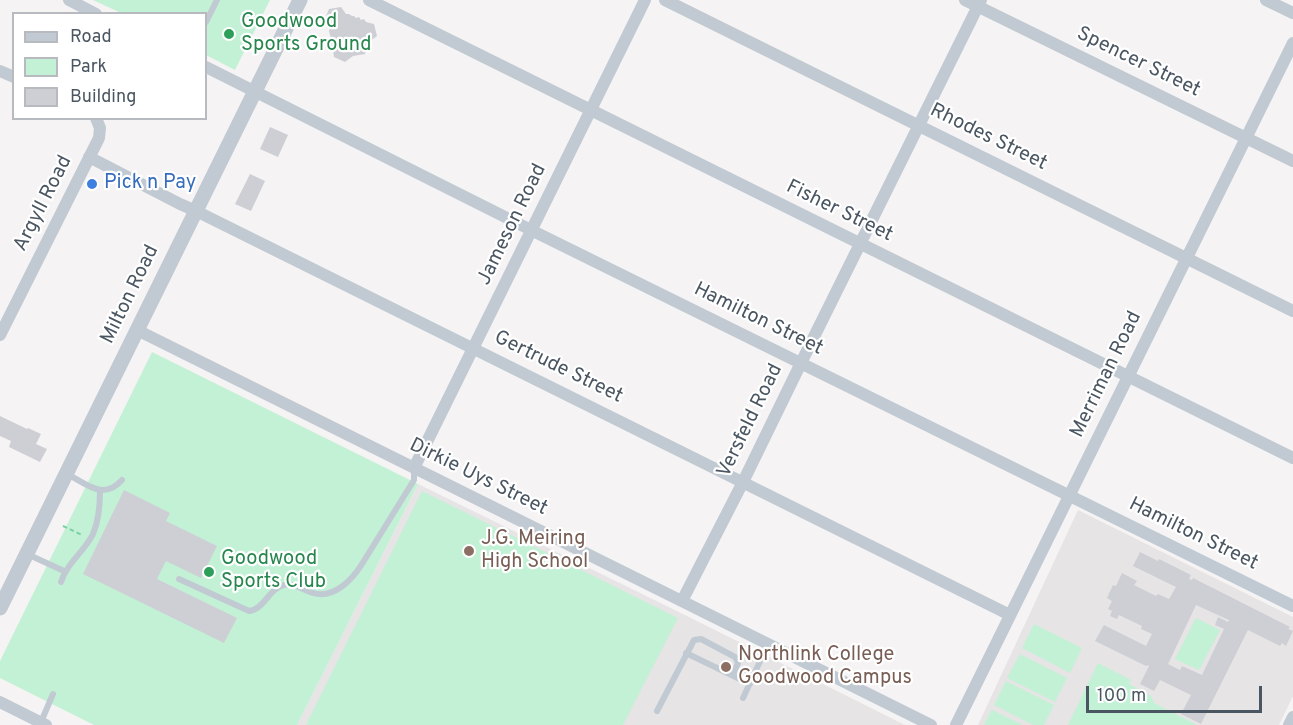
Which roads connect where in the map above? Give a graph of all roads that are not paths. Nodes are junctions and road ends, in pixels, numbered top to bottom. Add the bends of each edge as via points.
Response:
1 (69, 0) edge
2 (217, 0) edge
3 (300, 0) edge
4 (369, 0) edge
5 (645, 0) edge
6 (665, 0) edge
7 (965, 0) edge
8 (1266, 0) edge
9 (980, 3) edge
10 (92, 12) edge
11 (1293, 13) edge
12 (207, 20) edge
13 (1293, 43) edge
14 (207, 68) edge
15 (255, 92) junction
16 (591, 111) junction
17 (97, 120) edge
18 (919, 125) junction
19 (1245, 138) junction
20 (89, 157) junction
21 (1293, 161) edge
22 (196, 211) junction
23 (532, 230) junction
24 (861, 244) junction
25 (1187, 259) junction
26 (1293, 311) edge
27 (137, 330) junction
28 (0, 335) edge
29 (474, 348) junction
30 (801, 363) junction
31 (1128, 377) junction
32 (1293, 458) edge
33 (414, 468) junction
34 (66, 473) junction
35 (122, 480) dead end
36 (743, 482) junction
37 (100, 491) junction
38 (1069, 496) junction
39 (27, 554) junction
40 (64, 571) junction
41 (179, 579) dead end
42 (61, 582) dead end
43 (682, 602) junction
44 (1293, 606) edge
45 (0, 608) edge
46 (1010, 615) junction
47 (768, 644) junction
48 (686, 653) junction
49 (733, 675) junction
50 (750, 684) junction
51 (53, 694) dead end
52 (743, 698) dead end
53 (0, 702) edge
54 (657, 711) dead end
55 (1293, 717) edge
56 (43, 724) edge
57 (931, 725) edge
58 (956, 725) edge
59 (1289, 725) edge

1 - 10 street
2 - 12 lane
3 - 15 street, Milton Road
4 - 16 street, Fisher Street
5 - 16 street, Jameson Road
6 - 18 street, Rhodes Street
7 - 9 street, Spencer Street
8 - 11 street
9 - 18 street, Versfeld Road
9 - 19 street, Spencer Street
13 - 19 street, Merriman Road
14 - 15 street, Hamilton Street
15 - 22 street, Milton Road
15 - 23 street, Hamilton Street
16 - 23 street, Jameson Road
16 - 24 street, Fisher Street
17 - 20 street, Argyll Road via 99,138
18 - 24 street, Versfeld Road
18 - 25 street, Rhodes Street
19 - 21 street, Spencer Street
19 - 25 street, Merriman Road
20 - 22 street, Gertrude Street
20 - 28 street, Argyll Road
22 - 27 street, Milton Road
22 - 29 street, Gertrude Street
23 - 29 street, Jameson Road
23 - 30 street, Hamilton Street
24 - 30 street, Versfeld Road
24 - 31 street, Fisher Street
25 - 26 street, Rhodes Street
25 - 31 street, Merriman Road
27 - 33 street, Dirkie Uys Street
27 - 34 street, Milton Road
29 - 33 street, Jameson Road
29 - 36 street, Gertrude Street
30 - 36 street, Versfeld Road
30 - 38 street, Hamilton Street
31 - 32 street, Fisher Street
31 - 38 street, Merriman Road
33 - 41 lane via 414,480 362,564 337,590 315,594 283,585 249,611
33 - 43 street, Dirkie Uys Street
34 - 37 lane
34 - 39 street, Milton Road
35 - 37 lane via 109,490
36 - 43 street, Versfeld Road
36 - 46 street, Gertrude Street
37 - 40 lane via 98,519 90,538
38 - 44 street, Hamilton Street
38 - 46 street, Merriman Road
39 - 40 lane
39 - 45 street, Milton Road
40 - 42 lane
43 - 47 street, Dirkie Uys Street
46 - 58 street, Merriman Road
47 - 50 lane
47 - 57 street, Dirkie Uys Street
48 - 49 lane
48 - 49 lane via 692,642 701,639 735,657 738,663
48 - 54 lane
49 - 50 lane
50 - 52 lane
51 - 56 lane
53 - 56 street
55 - 59 street

